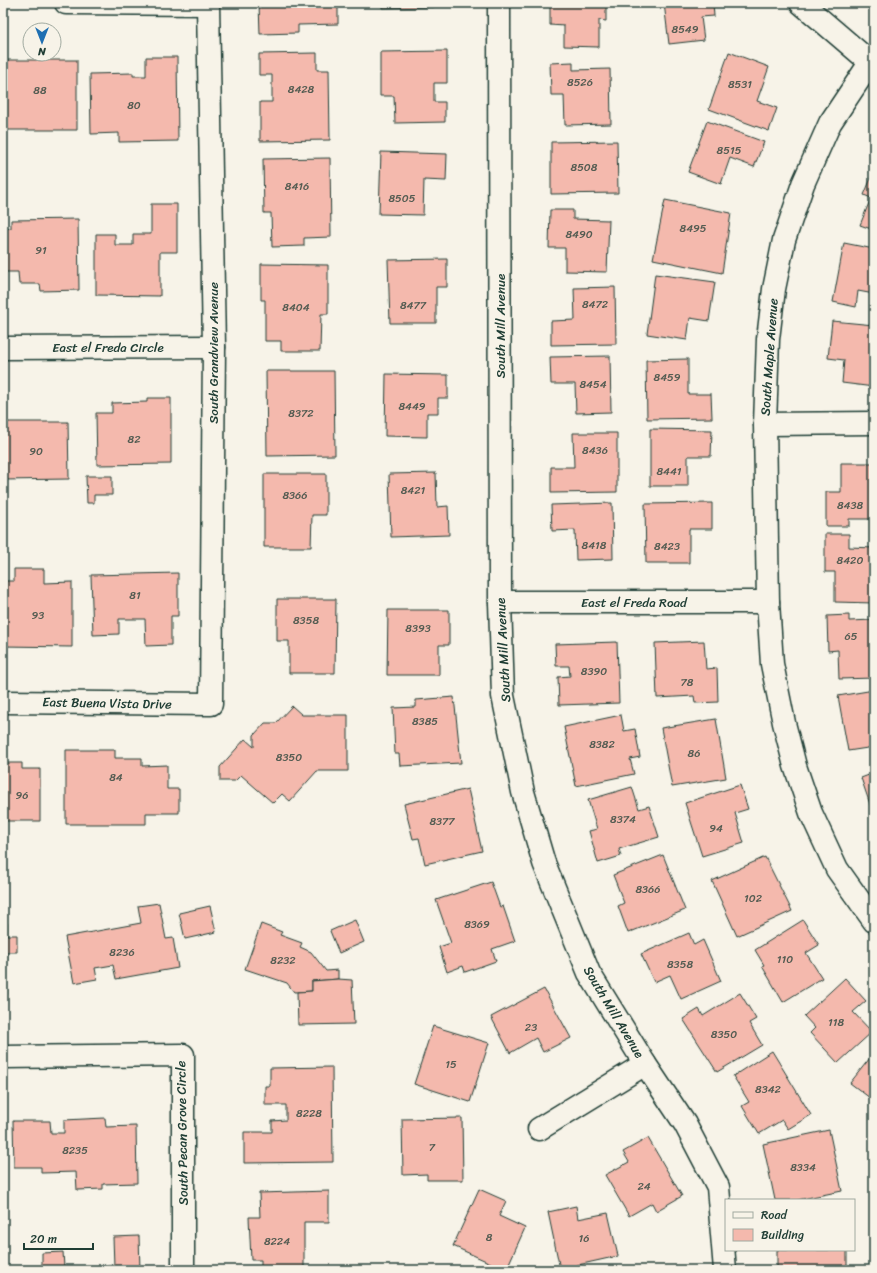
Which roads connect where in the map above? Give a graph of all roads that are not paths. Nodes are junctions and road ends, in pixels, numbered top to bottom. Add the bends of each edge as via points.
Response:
1 (66, 3) edge
2 (499, 3) edge
3 (801, 3) edge
4 (208, 4) edge
5 (872, 59) edge
6 (214, 347) junction
7 (3, 348) edge
8 (874, 423) edge
9 (765, 424) junction
10 (500, 602) junction
11 (768, 602) junction
12 (3, 702) edge
13 (211, 704) joint
14 (874, 921) edge
15 (3, 1057) edge
16 (645, 1064) junction
17 (539, 1129) dead end
18 (183, 1270) edge
19 (725, 1270) edge

1 - 4 street
2 - 10 street, South Mill Avenue
3 - 5 street, South Maple Avenue
4 - 6 street, South Grandview Avenue
5 - 9 street, South Maple Avenue via 830,123 803,184 784,240 774,289 768,339
6 - 7 street, East el Freda Circle
6 - 13 street, South Grandview Avenue
8 - 9 street
9 - 11 street, South Maple Avenue
10 - 11 street, East el Freda Road
10 - 16 street, South Mill Avenue via 503,696 523,792 544,863 589,973
11 - 14 street, South Maple Avenue via 772,664 795,766 811,813 837,868
12 - 13 street, East Buena Vista Drive
15 - 18 street, South Pecan Grove Circle via 183,1055
16 - 17 street
16 - 19 street, South Mill Avenue via 685,1124 718,1187

